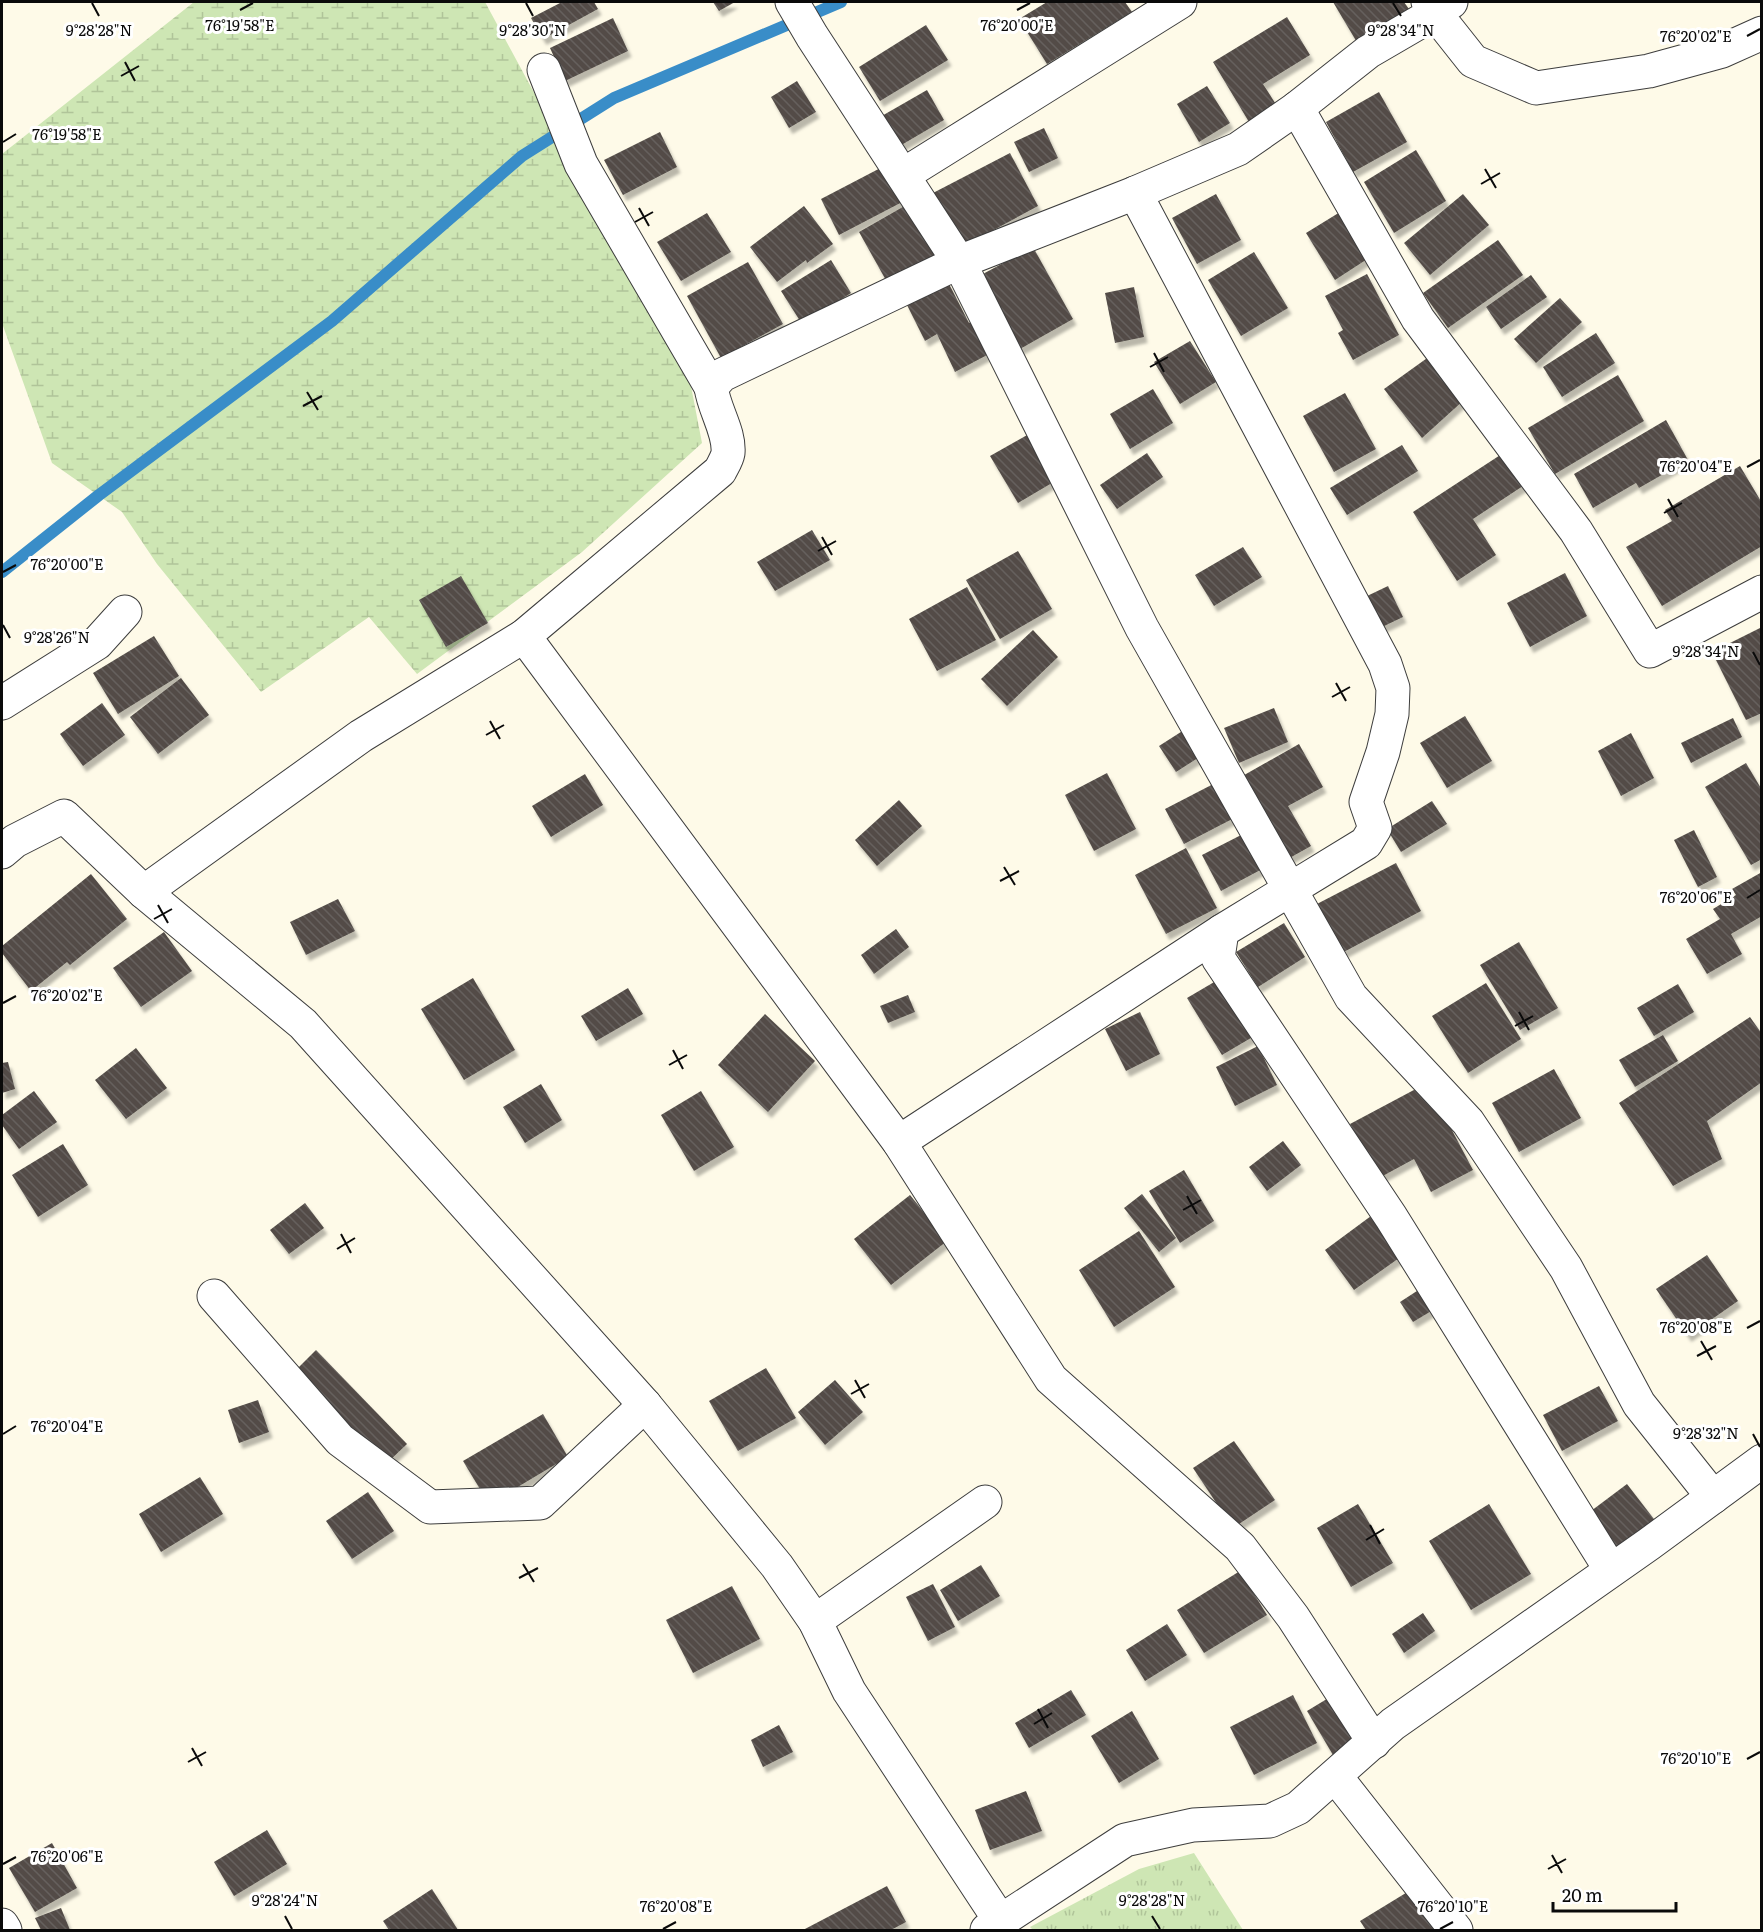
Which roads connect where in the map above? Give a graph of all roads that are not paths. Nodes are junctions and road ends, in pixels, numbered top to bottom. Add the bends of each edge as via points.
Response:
1 (792, 2) edge
2 (1180, 2) edge
3 (1438, 5) edge
4 (1761, 33) edge
5 (548, 79) dead end
6 (1297, 108) junction
7 (903, 175) junction
8 (1135, 194) junction
9 (959, 262) junction
10 (711, 387) junction
11 (1761, 592) edge
12 (126, 612) dead end
13 (524, 636) junction
14 (2, 703) edge
15 (2, 852) edge
16 (1291, 888) junction
17 (144, 892) junction
18 (1222, 931) junction
19 (899, 1142) junction
20 (214, 1296) dead end
21 (645, 1405) junction
22 (1761, 1461) edge
23 (1713, 1497) junction
24 (985, 1502) dead end
25 (1611, 1570) junction
26 (815, 1621) junction
27 (1374, 1742) junction
28 (1336, 1777) junction
29 (2, 1925) edge
30 (994, 1926) edge
31 (5, 1930) edge
32 (1456, 1930) edge

1 - 7 street
2 - 7 street
3 - 4 street via 1473,61 1536,88 1649,71 1722,51
3 - 6 street via 1368,52
5 - 10 street via 581,164
6 - 8 street via 1238,149
6 - 11 street via 1418,319 1576,531 1650,651
7 - 9 street
8 - 9 street
8 - 16 street via 1384,664 1393,688 1390,724 1366,802 1375,828 1366,843
9 - 10 street via 730,370
9 - 16 street via 1142,628
10 - 13 street via 727,437 728,455 720,471
12 - 14 street via 97,643
13 - 17 street via 361,736
13 - 19 street
15 - 17 street via 64,816
16 - 18 street
16 - 23 street via 1351,997 1468,1122 1566,1268 1639,1404
17 - 21 street via 303,1024
18 - 19 street
18 - 25 street via 1218,958 1391,1217
19 - 27 street via 1051,1379 1239,1547 1293,1617
20 - 21 street via 340,1440 430,1507 540,1503
21 - 26 street via 777,1566
22 - 23 street
23 - 25 street
24 - 26 street
25 - 27 street via 1393,1724
26 - 30 street via 849,1691
27 - 28 street
28 - 30 street via 1298,1808 1270,1821 1193,1825 1125,1840
28 - 32 street
29 - 31 street

